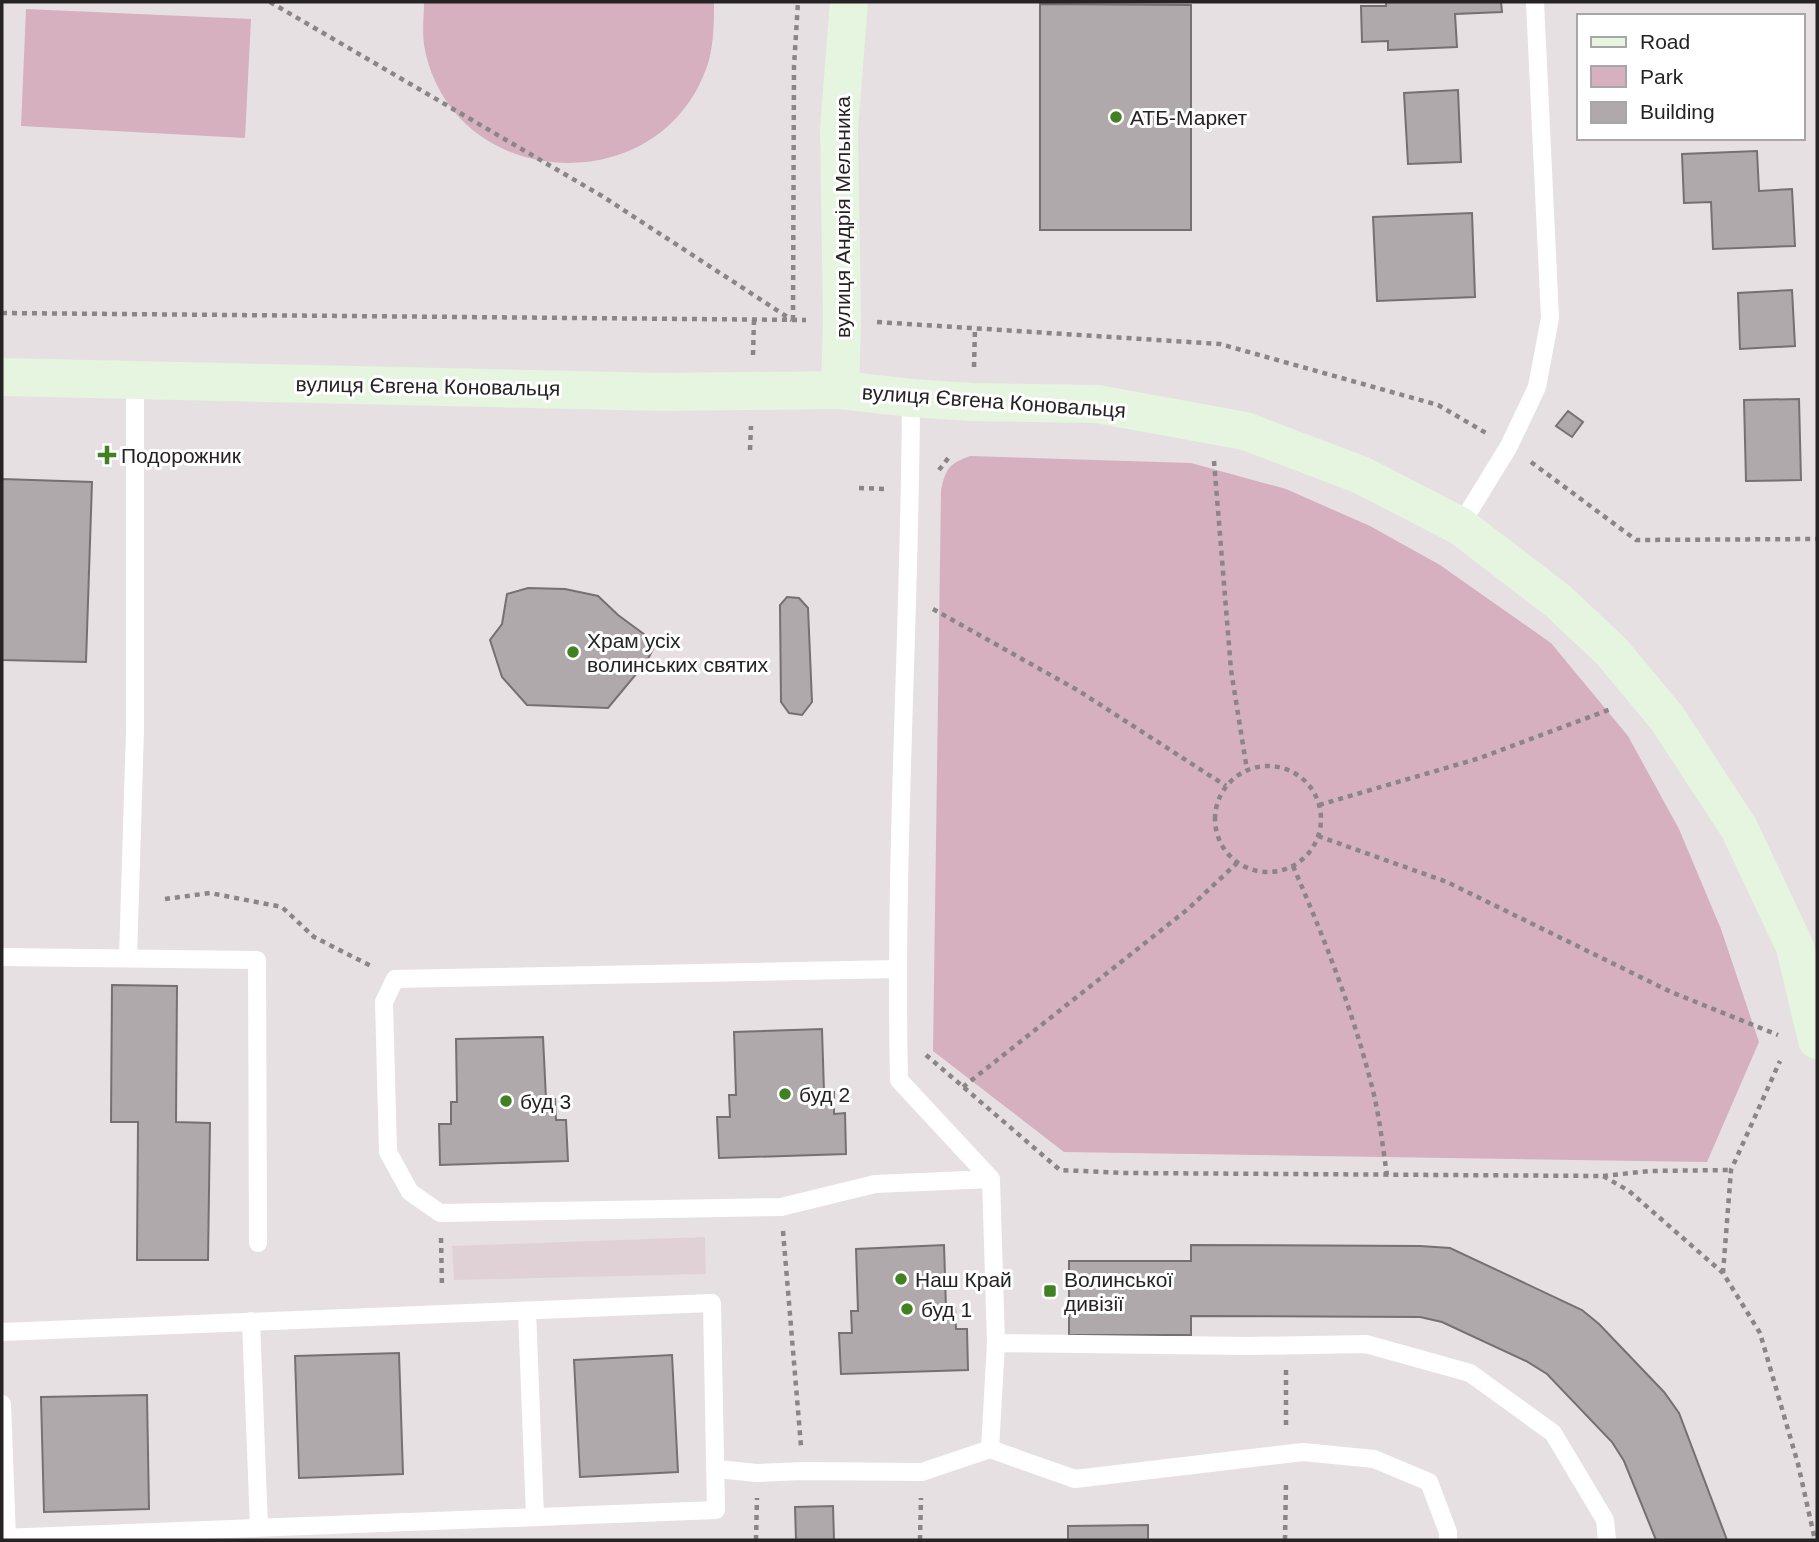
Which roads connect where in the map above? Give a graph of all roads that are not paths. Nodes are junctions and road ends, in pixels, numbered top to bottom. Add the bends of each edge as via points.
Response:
1 (849, 2) edge
2 (1535, 2) edge
3 (2, 377) edge
4 (135, 379) junction
5 (841, 390) junction
6 (911, 398) junction
7 (1460, 526) junction
8 (2, 957) edge
9 (128, 958) junction
10 (897, 970) junction
11 (1799, 1038) edge
12 (991, 1179) junction
13 (258, 1243) dead end
14 (527, 1311) junction
15 (251, 1321) junction
16 (2, 1332) edge
17 (996, 1343) junction
18 (2, 1404) edge
19 (990, 1449) junction
20 (717, 1469) junction
21 (535, 1516) junction
22 (259, 1527) junction
23 (4, 1538) edge
24 (1448, 1540) edge
25 (1607, 1540) edge

1 - 5 street, вулиця Андрія Мельника via 839,129
2 - 7 lane via 1550,318 1537,387 1509,446
3 - 4 street, вулиця Євгена Коновальця
4 - 5 street, вулиця Євгена Коновальця via 662,392
4 - 9 lane via 135,730
5 - 6 street, вулиця Євгена Коновальця
6 - 7 street, вулиця Євгена Коновальця via 1097,404 1245,431 1361,475
6 - 10 lane
7 - 11 street, вулиця Євгена Коновальця via 1558,601 1612,652 1698,763 1739,828 1795,947
8 - 9 lane
9 - 13 lane via 257,960
10 - 12 lane via 899,1080
10 - 12 lane via 396,979 384,1002 388,1152 410,1192 440,1213 781,1207 875,1184
12 - 17 lane
14 - 15 lane
14 - 20 lane via 712,1303
14 - 21 lane
15 - 16 lane
15 - 22 lane
17 - 19 lane
17 - 25 lane via 1366,1344 1470,1373 1553,1433 1605,1520
18 - 23 lane
19 - 20 lane via 922,1472
19 - 24 lane via 1075,1479 1286,1452 1374,1459 1429,1482
20 - 21 lane via 716,1510
21 - 22 lane
22 - 23 lane

